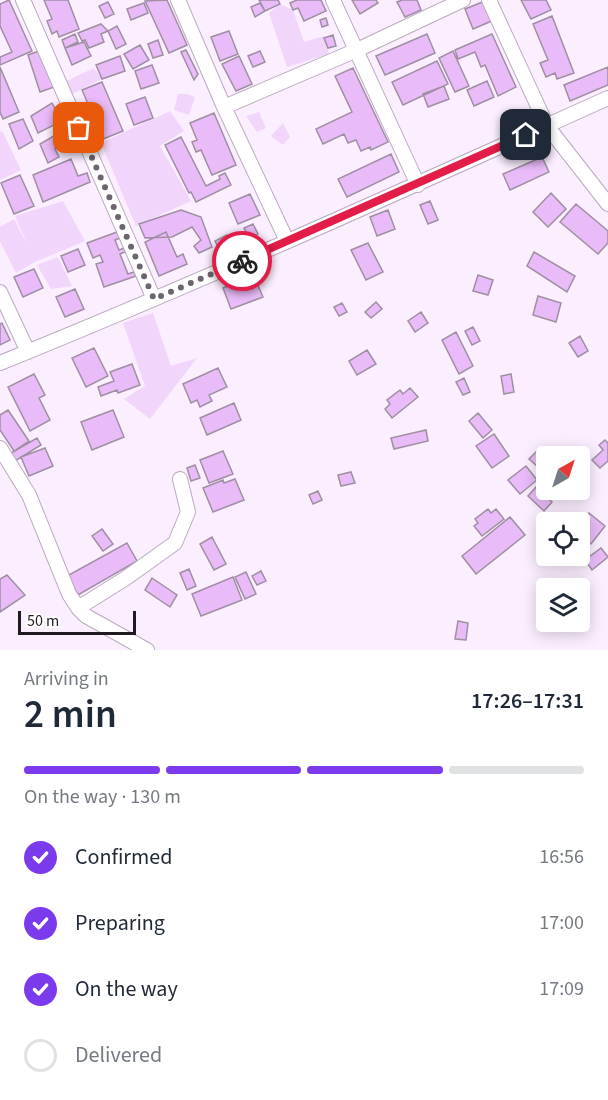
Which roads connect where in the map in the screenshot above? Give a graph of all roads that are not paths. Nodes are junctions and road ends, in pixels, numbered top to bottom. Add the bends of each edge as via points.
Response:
1 (23, 0) edge
2 (178, 0) edge
3 (333, 0) edge
4 (463, 0) edge
5 (489, 0) edge
6 (357, 50) junction
7 (608, 98) edge
8 (224, 106) junction
9 (547, 126) junction
10 (418, 184) junction
11 (608, 204) edge
12 (287, 241) junction
13 (0, 292) edge
14 (154, 299) junction
15 (28, 352) junction
16 (0, 363) edge
17 (0, 448) edge
18 (180, 479) dead end
19 (78, 608) junction
20 (147, 650) edge

1 - 14 street
2 - 8 street
3 - 6 street
4 - 6 street
5 - 9 street
6 - 8 street
6 - 10 street
7 - 9 street
8 - 12 street
9 - 10 street
9 - 11 street
10 - 12 street
12 - 14 street
13 - 15 street
14 - 15 street
15 - 16 street
17 - 19 street via 29,495
18 - 19 street via 188,512 174,543
19 - 20 street

